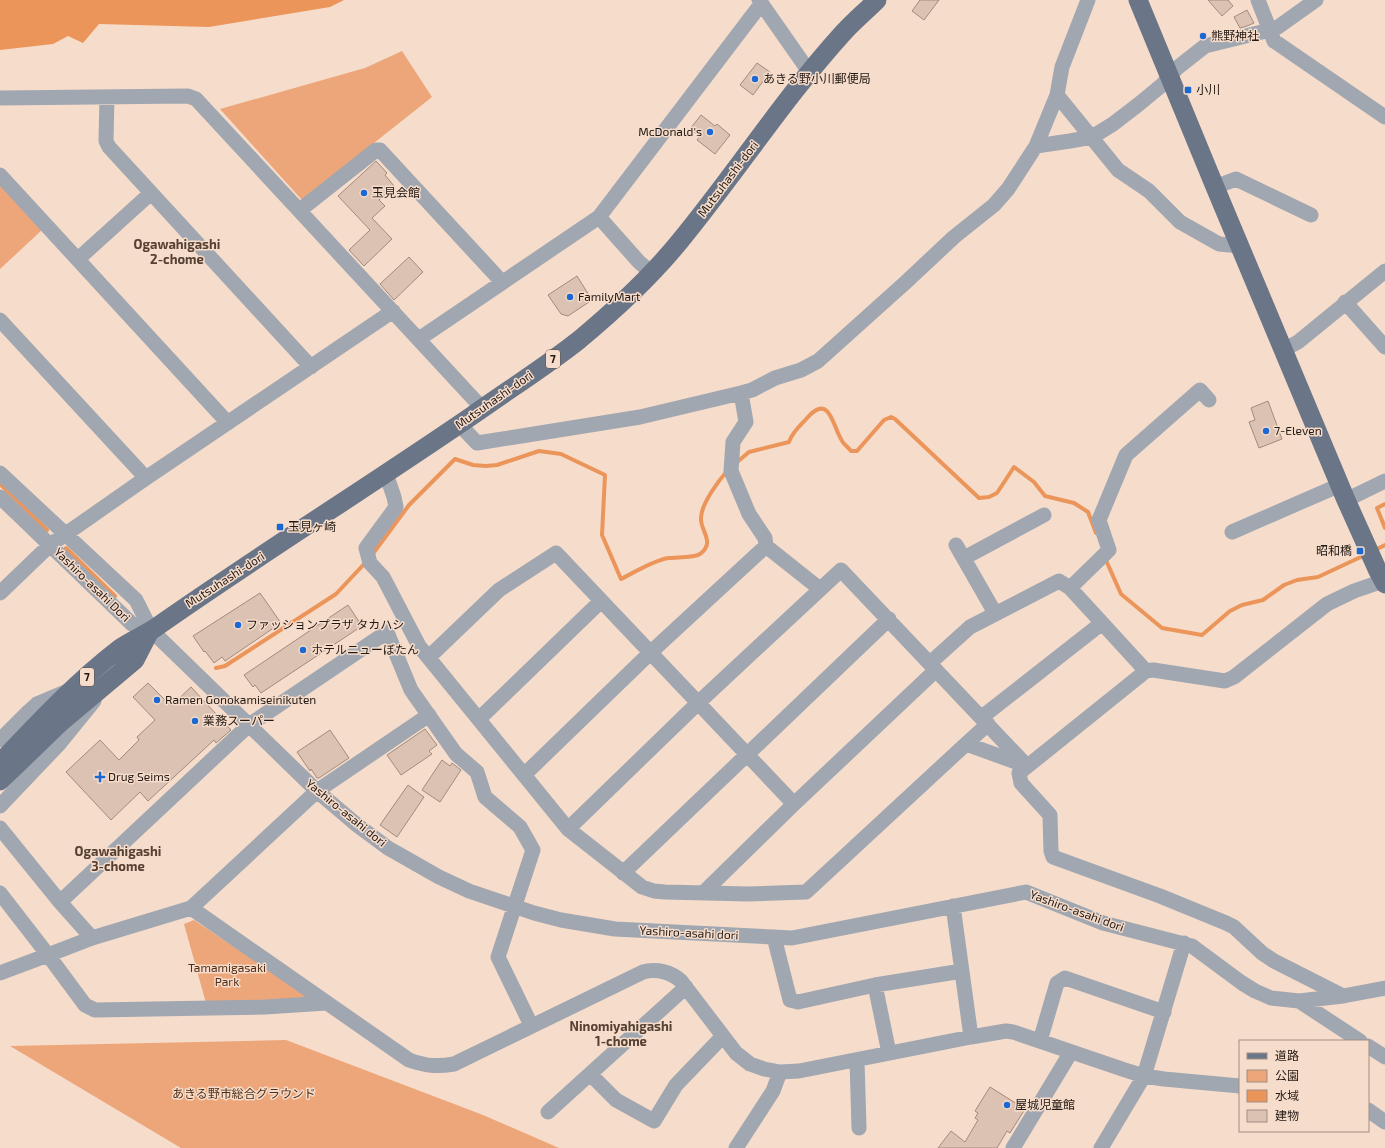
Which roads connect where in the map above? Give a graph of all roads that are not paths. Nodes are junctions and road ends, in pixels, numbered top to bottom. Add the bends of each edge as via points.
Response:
1 (877, 0) edge
2 (1088, 0) edge
3 (1138, 0) edge
4 (1258, 0) edge
5 (1316, 0) edge
6 (760, 2) edge
7 (1270, 30) junction
8 (810, 73) junction
9 (1169, 76) junction
10 (1057, 94) junction
11 (107, 97) junction
12 (0, 98) edge
13 (1385, 117) edge
14 (1092, 137) junction
15 (1036, 146) junction
16 (0, 175) edge
17 (1215, 187) junction
18 (151, 193) junction
19 (300, 210) junction
20 (1311, 215) dead end
21 (599, 217) junction
22 (1240, 246) junction
23 (78, 259) junction
24 (1385, 271) edge
25 (652, 273) junction
26 (502, 282) junction
27 (1346, 302) junction
28 (393, 311) junction
29 (0, 320) edge
30 (419, 339) junction
31 (1385, 347) edge
32 (1283, 350) junction
33 (311, 367) junction
34 (741, 393) junction
35 (1209, 400) dead end
36 (482, 408) junction
37 (228, 423) junction
38 (459, 424) junction
39 (0, 473) edge
40 (386, 474) junction
41 (146, 478) junction
42 (1385, 481) edge
43 (1343, 492) junction
44 (0, 497) edge
45 (1044, 515) dead end
46 (1232, 532) dead end
47 (66, 534) junction
48 (50, 545) junction
49 (956, 545) dead end
50 (766, 546) junction
51 (964, 558) junction
52 (1382, 579) edge
53 (1070, 588) junction
54 (820, 589) junction
55 (0, 593) edge
56 (601, 602) junction
57 (995, 613) junction
58 (889, 619) junction
59 (1102, 623) junction
60 (151, 630) junction
61 (650, 653) junction
62 (429, 657) junction
63 (933, 666) junction
64 (1146, 671) junction
65 (110, 681) junction
66 (72, 690) junction
67 (698, 703) junction
68 (429, 715) junction
69 (479, 719) junction
70 (985, 721) junction
71 (249, 725) junction
72 (35, 736) junction
73 (0, 740) edge
74 (966, 744) junction
75 (747, 754) junction
76 (0, 763) edge
77 (1027, 766) junction
78 (524, 775) junction
79 (0, 781) edge
80 (317, 791) junction
81 (794, 804) junction
82 (0, 806) edge
83 (0, 828) edge
84 (568, 829) junction
85 (623, 873) junction
86 (704, 892) junction
87 (2, 900) edge
88 (60, 902) junction
89 (953, 906) junction
90 (515, 907) junction
91 (191, 908) junction
92 (774, 937) junction
93 (92, 938) junction
94 (1184, 944) junction
95 (48, 955) junction
96 (962, 971) junction
97 (0, 973) edge
98 (875, 985) junction
99 (686, 987) junction
100 (1385, 988) edge
101 (1343, 996) junction
102 (1299, 1001) junction
103 (327, 1003) junction
104 (1164, 1012) junction
105 (531, 1025) junction
106 (723, 1036) junction
107 (970, 1037) junction
108 (1358, 1040) edge
109 (1040, 1041) junction
110 (1369, 1047) edge
111 (1071, 1052) junction
112 (888, 1053) junction
113 (1385, 1057) edge
114 (857, 1060) junction
115 (780, 1072) junction
116 (590, 1074) junction
117 (1144, 1076) junction
118 (1239, 1086) edge
119 (1369, 1111) edge
120 (548, 1112) dead end
121 (1385, 1122) edge
122 (859, 1128) dead end
123 (736, 1148) edge
124 (1012, 1148) edge
125 (1101, 1148) edge

1 - 8 main road, Mutsuhashi-dori / 7 via 845,31
2 - 10 street via 1062,67
3 - 9 main road
4 - 7 street
5 - 7 street
6 - 8 street
6 - 21 street
7 - 9 street via 1205,46
7 - 13 street via 1274,41
8 - 25 main road, Mutsuhashi-dori / 7 via 703,213
9 - 14 street via 1139,104
9 - 17 main road
10 - 14 street
10 - 15 street
11 - 12 street
11 - 18 street via 106,141
11 - 19 street via 188,96 196,99
14 - 15 street
14 - 22 street via 1118,170 1149,190 1180,222 1219,244
15 - 34 street via 1008,189 994,204 954,237 818,361
16 - 23 street
17 - 20 street via 1236,179
17 - 22 main road
18 - 23 street
18 - 33 street
19 - 26 street via 376,150 380,150
19 - 28 street
21 - 25 street
21 - 26 street
22 - 32 main road
23 - 37 street
24 - 27 street
25 - 36 main road, Mutsuhashi-dori / 7 via 616,309 578,340
26 - 30 street
27 - 31 street
27 - 32 street via 1298,342
28 - 30 street
28 - 33 street
29 - 41 street
30 - 36 street
32 - 43 main road
33 - 37 street
34 - 38 street via 640,417 477,443
34 - 50 street via 746,422 733,442 731,465 749,514 765,538
35 - 53 street via 1200,390 1126,455 1099,520 1109,550
36 - 38 main road, Mutsuhashi-dori / 7
37 - 41 street
38 - 40 main road, Mutsuhashi-dori / 7
39 - 47 street, Yashiro-asahi Dori
40 - 60 main road, Mutsuhashi-dori / 7
40 - 62 street via 396,507 366,548 369,559 382,577 419,646
41 - 47 street
42 - 43 street
43 - 46 street
43 - 52 main road
44 - 48 street, Yashiro-asahi Dori
45 - 51 street
47 - 48 street
47 - 60 street, Yashiro-asahi Dori via 136,600
48 - 55 street
48 - 60 street, Yashiro-asahi Dori via 132,624
49 - 51 street
50 - 54 street
50 - 61 street
51 - 57 street
52 - 64 street via 1327,604 1234,677 1225,681
53 - 57 street via 1059,581
53 - 59 street
54 - 58 street via 841,570
54 - 67 street
56 - 61 street
56 - 62 street via 556,553 499,590
56 - 69 street
57 - 63 street via 970,627
58 - 63 street
58 - 75 street
59 - 64 street
59 - 70 street
60 - 65 main road, 7 via 135,660
60 - 66 main road, 7 via 121,647
60 - 71 street, Yashiro-asahi dori
61 - 67 street
61 - 78 street
62 - 69 street
63 - 70 street
63 - 81 street
64 - 77 street
65 - 72 main road, 7 via 60,723
65 - 82 street via 59,744
66 - 72 main road, 7
66 - 73 street via 38,704
67 - 75 street
67 - 84 street
68 - 71 street via 411,690 387,632
68 - 80 street
68 - 90 street via 456,754 477,772 485,797 520,827 533,850
69 - 78 street
70 - 74 street
70 - 77 street
71 - 80 street, Yashiro-asahi dori
71 - 88 street
72 - 76 main road, 7
72 - 79 main road, 7
74 - 77 street
74 - 86 street via 806,892
75 - 81 street
75 - 85 street
77 - 101 street via 1019,773 1021,783 1050,815 1050,851 1053,857 1226,922 1274,961
78 - 84 street
80 - 90 street, Yashiro-asahi dori via 356,825 388,848 469,891
80 - 91 street
81 - 86 street
83 - 88 street
84 - 85 street
85 - 86 street via 642,887 654,891
87 - 95 street
88 - 93 street
89 - 92 street, Yashiro-asahi dori via 798,937
89 - 94 street, Yashiro-asahi dori via 1026,892 1103,923
89 - 96 street
90 - 92 street, Yashiro-asahi dori via 561,920 615,929
90 - 105 street via 498,957
91 - 93 street
91 - 103 street
92 - 98 street via 790,1000 798,1002
93 - 95 street
94 - 102 street, Yashiro-asahi dori via 1192,946 1254,991 1271,998
94 - 104 street
95 - 97 street
95 - 103 street via 85,1005 95,1010 265,1007
96 - 98 street
96 - 107 street
98 - 112 street
99 - 105 street via 670,974 648,970
99 - 106 street
99 - 116 street
100 - 101 street
101 - 102 street
102 - 108 street
103 - 105 street via 409,1060 425,1065 454,1064
104 - 109 street via 1065,978 1057,983
104 - 117 street
106 - 115 street via 736,1053 750,1064
106 - 116 street via 676,1085 654,1121 616,1100
107 - 109 street via 1006,1031
107 - 112 street
109 - 111 street
110 - 113 street
111 - 117 street
111 - 124 street
112 - 114 street
114 - 115 street
114 - 122 street
115 - 123 street via 773,1091
116 - 120 street
117 - 118 street
117 - 125 street
119 - 121 street

